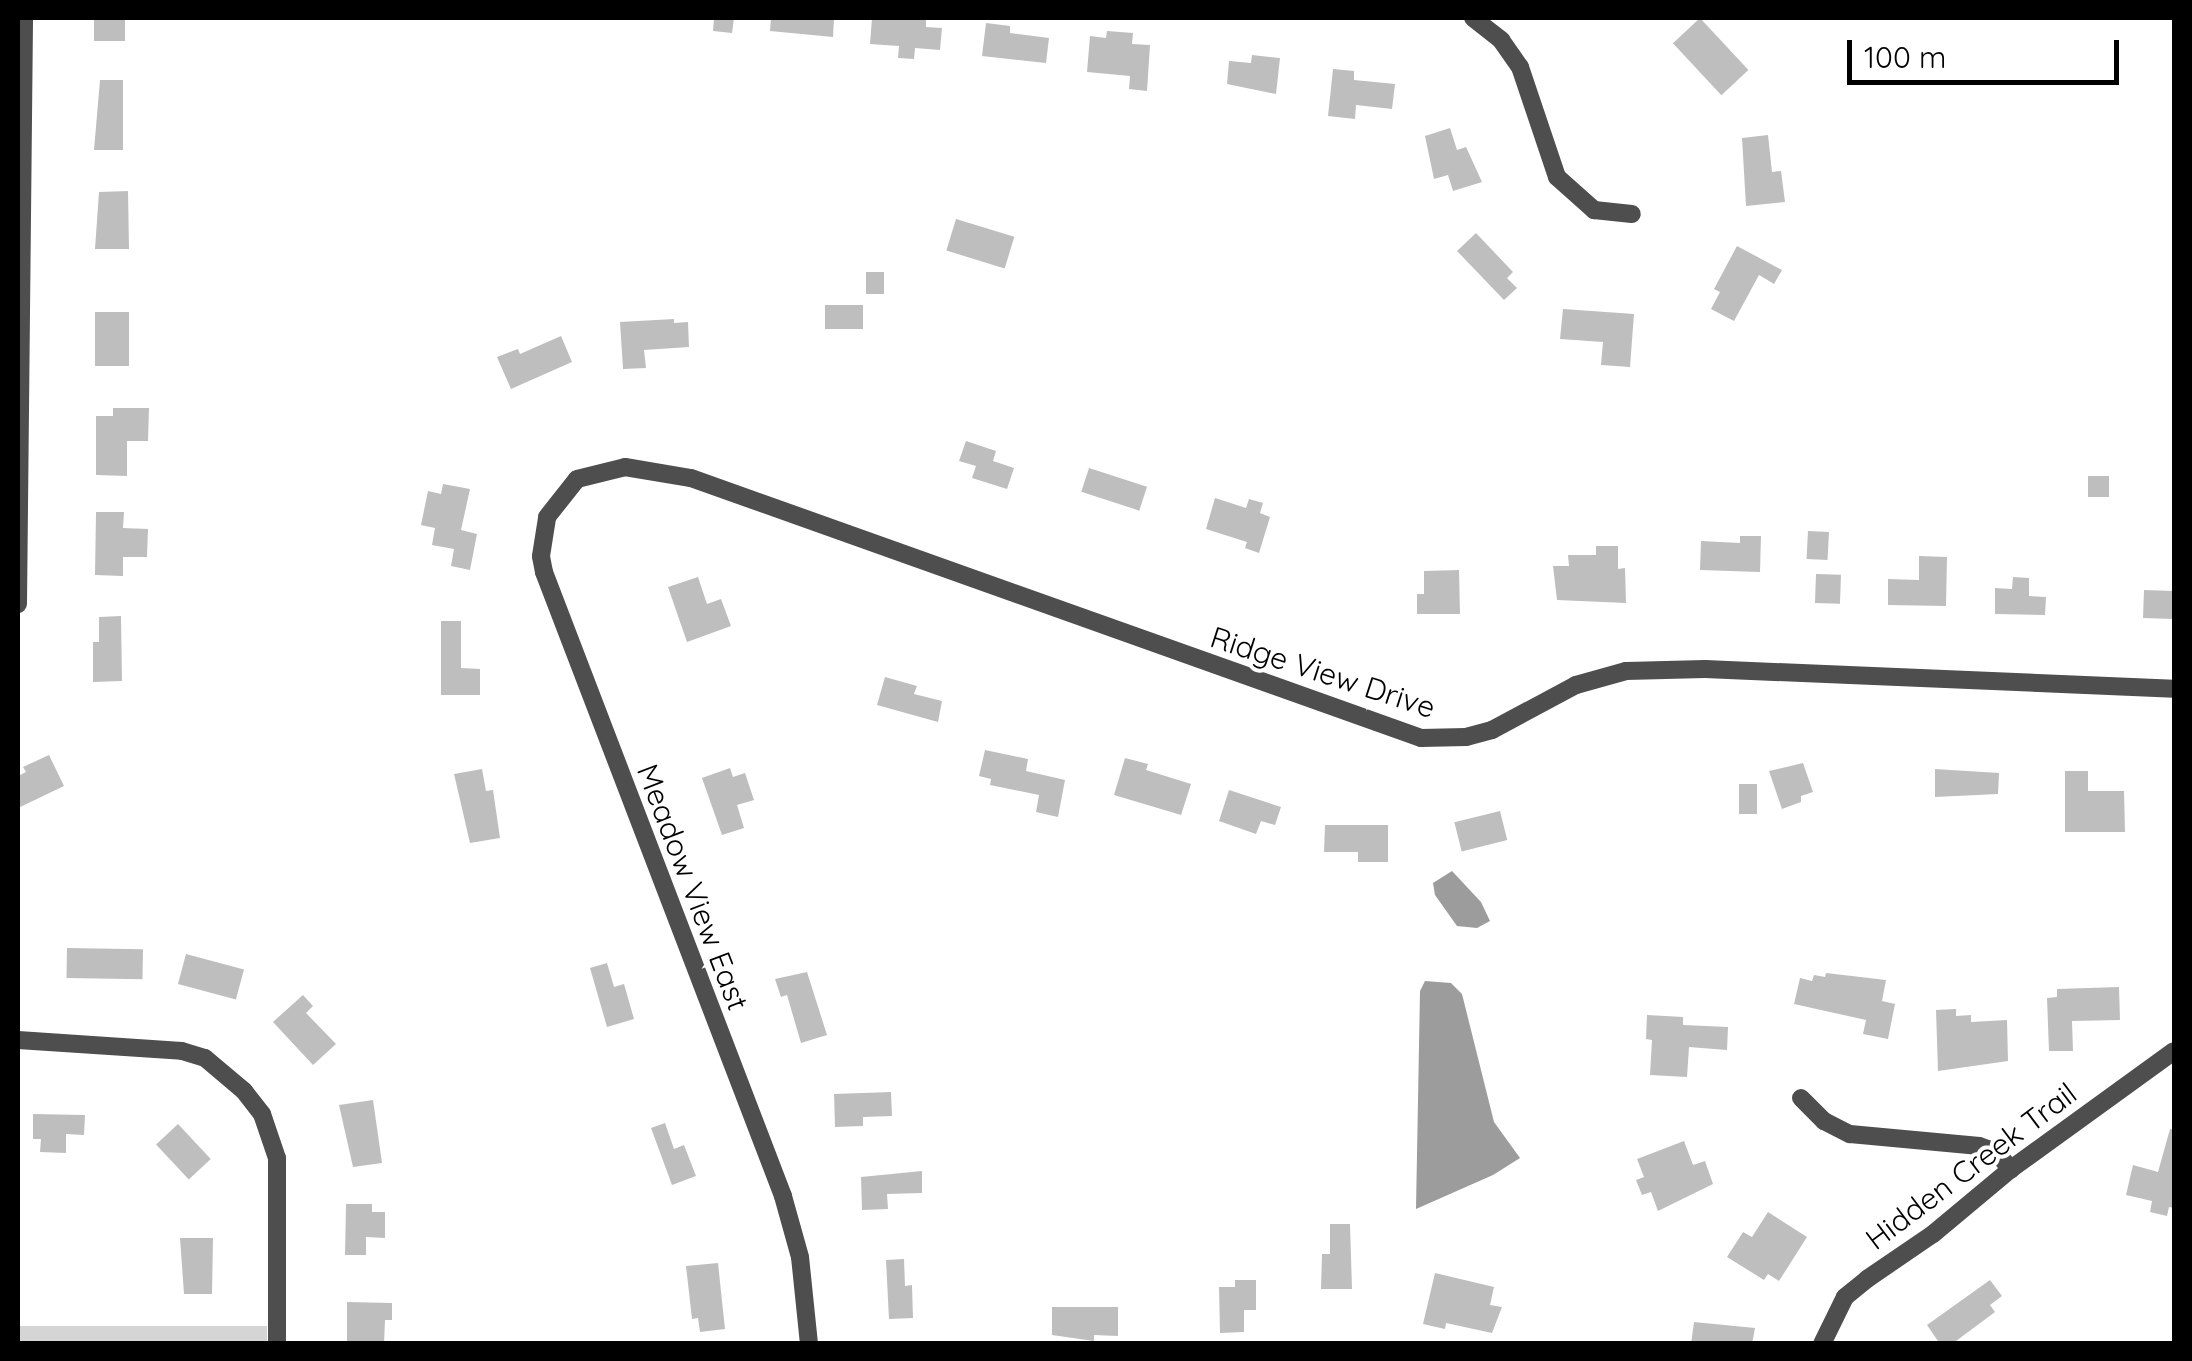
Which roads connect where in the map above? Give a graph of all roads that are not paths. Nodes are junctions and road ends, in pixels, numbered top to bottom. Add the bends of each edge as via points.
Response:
1 (24, 18) edge
2 (1473, 18) edge
3 (1632, 214) dead end
4 (594, 472) joint
5 (18, 604) edge
6 (2174, 689) edge
7 (18, 1040) edge
8 (2174, 1052) edge
9 (1801, 1098) dead end
10 (2011, 1169) junction
11 (277, 1344) edge
12 (810, 1344) edge
13 (1822, 1344) edge

1 - 5 street
2 - 3 street via 1520,67 1556,177 1594,210
4 - 6 street, Ridge View Drive via 625,467 691,478 1421,738 1492,730 1576,685 1626,671
4 - 12 street, Meadow View East via 563,492 547,517 544,572 783,1196 800,1257
7 - 11 street via 182,1051 205,1058 233,1080 262,1114 277,1158
8 - 10 street, Hidden Creek Trail
9 - 10 street via 1824,1122 1850,1134 1978,1146 1996,1152
10 - 13 street, Hidden Creek Trail via 1845,1297

